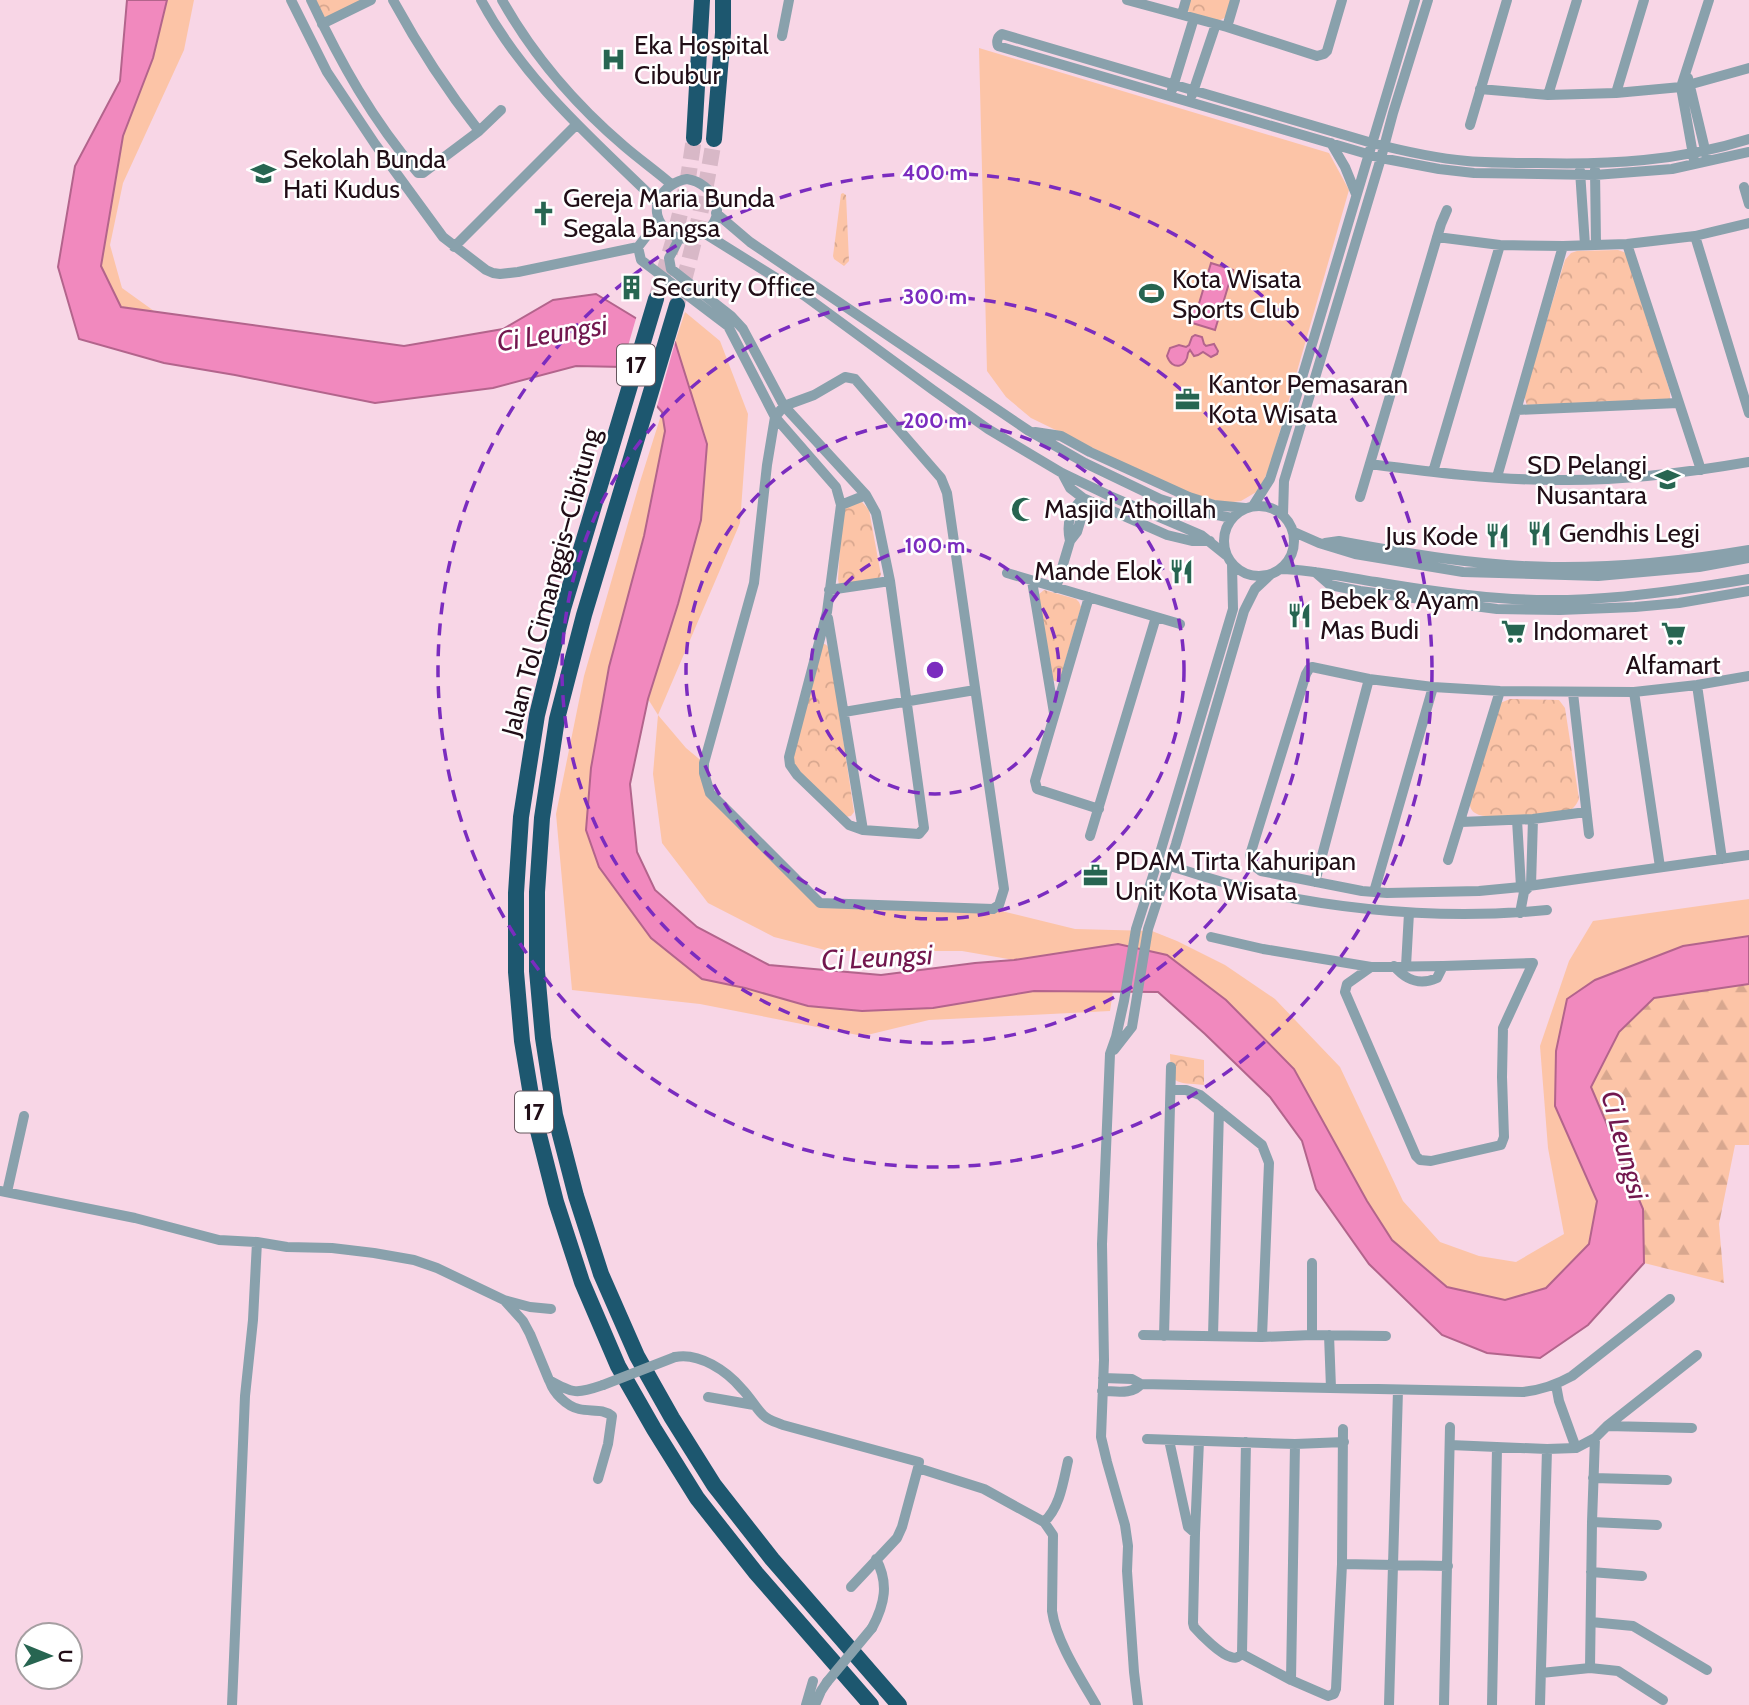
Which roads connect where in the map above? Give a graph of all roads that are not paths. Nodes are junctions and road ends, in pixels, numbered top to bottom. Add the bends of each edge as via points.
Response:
1 (290, 0) edge
2 (311, 0) edge
3 (371, 0) edge
4 (393, 0) edge
5 (481, 0) edge
6 (502, 0) edge
7 (702, 0) edge
8 (723, 0) edge
9 (789, 0) edge
10 (1127, 0) edge
11 (1186, 0) edge
12 (1235, 0) edge
13 (1342, 0) edge
14 (1415, 0) edge
15 (1428, 0) edge
16 (1507, 0) edge
17 (1577, 0) edge
18 (1644, 0) edge
19 (1709, 0) edge
20 (1188, 16) junction
21 (322, 24) junction
22 (1221, 26) junction
23 (782, 36) dead end
24 (1749, 68) edge
25 (1686, 86) junction
26 (1480, 89) junction
27 (1172, 90) junction
28 (1616, 93) junction
29 (1548, 95) junction
30 (1192, 96) junction
31 (502, 110) dead end
32 (576, 125) junction
33 (1470, 125) dead end
34 (479, 131) junction
35 (694, 138) tunnel mouth
36 (714, 139) tunnel mouth
37 (1749, 139) edge
38 (1331, 143) junction
39 (1384, 146) junction
40 (1370, 149) junction
41 (1749, 152) edge
42 (1707, 157) junction
43 (1381, 158) junction
44 (1694, 160) junction
45 (1580, 170) junction
46 (1595, 170) junction
47 (671, 184) junction
48 (1744, 187) dead end
49 (1356, 194) junction
50 (1596, 197) junction
51 (1581, 199) junction
52 (658, 203) junction
53 (1749, 204) edge
54 (1447, 210) dead end
55 (716, 213) junction
56 (659, 220) junction
57 (1749, 223) edge
58 (705, 233) junction
59 (1695, 236) junction
60 (1437, 237) junction
61 (679, 239) junction
62 (1627, 244) junction
63 (1500, 245) junction
64 (1590, 245) junction
65 (1563, 246) junction
66 (454, 247) junction
67 (638, 247) junction
68 (656, 299) tunnel mouth
69 (677, 305) tunnel mouth
70 (1678, 403) junction
71 (784, 406) junction
72 (1517, 410) junction
73 (1749, 413) edge
74 (775, 416) junction
75 (1029, 431) junction
76 (1749, 462) edge
77 (1370, 464) junction
78 (1701, 470) junction
79 (1433, 472) junction
80 (1062, 473) junction
81 (1497, 477) junction
82 (866, 495) junction
83 (1360, 497) dead end
84 (1083, 498) junction
85 (841, 506) junction
86 (1249, 507) junction
87 (1283, 515) junction
88 (1232, 518) junction
89 (1294, 532) junction
90 (1210, 541) junction
91 (1319, 543) junction
92 (1749, 550) edge
93 (1749, 558) edge
94 (1686, 559) junction
95 (1229, 560) junction
96 (1474, 562) junction
97 (1699, 567) junction
98 (1315, 571) junction
99 (1276, 572) junction
100 (1463, 572) junction
101 (1007, 573) dead end
102 (1749, 579) edge
103 (890, 581) junction
104 (1032, 581) junction
105 (1056, 588) junction
106 (829, 590) junction
107 (1685, 590) junction
108 (1749, 591) edge
109 (1469, 595) junction
110 (1089, 597) junction
111 (1679, 603) junction
112 (1477, 607) junction
113 (827, 612) junction
114 (1156, 617) junction
115 (1180, 624) dead end
116 (1749, 676) edge
117 (1369, 679) junction
118 (1697, 685) junction
119 (1433, 687) junction
120 (975, 690) junction
121 (1500, 691) junction
122 (1634, 692) junction
123 (1573, 693) junction
124 (906, 701) junction
125 (844, 712) junction
126 (1054, 716) junction
127 (1098, 809) junction
128 (1586, 812) junction
129 (1533, 819) junction
130 (1517, 820) junction
131 (1461, 822) junction
132 (863, 830) junction
133 (1589, 834) dead end
134 (1090, 836) dead end
135 (1749, 855) edge
136 (1722, 859) junction
137 (1448, 860) dead end
138 (1157, 863) junction
139 (1169, 866) junction
140 (1660, 867) junction
141 (1315, 882) junction
142 (1525, 888) junction
143 (1374, 892) junction
144 (1547, 910) dead end
145 (1409, 913) junction
146 (1520, 913) junction
147 (1211, 937) dead end
148 (1400, 966) junction
149 (1371, 967) junction
150 (1110, 1054) junction
151 (1171, 1067) dead end
152 (1171, 1090) junction
153 (1219, 1110) junction
154 (24, 1116) dead end
155 (3, 1191) edge
156 (257, 1242) junction
157 (1312, 1263) dead end
158 (1670, 1299) dead end
159 (504, 1300) junction
160 (551, 1309) dead end
161 (1143, 1335) dead end
162 (1312, 1335) junction
163 (1329, 1335) junction
164 (1164, 1336) junction
165 (1213, 1336) junction
166 (1386, 1336) dead end
167 (1262, 1337) junction
168 (1697, 1355) dead end
169 (1103, 1378) junction
170 (549, 1380) junction
171 (1141, 1384) junction
172 (1556, 1385) junction
173 (1331, 1388) junction
174 (1398, 1390) junction
175 (1102, 1391) junction
176 (708, 1397) dead end
177 (754, 1405) junction
178 (1607, 1426) junction
179 (1450, 1427) dead end
180 (1692, 1428) dead end
181 (1343, 1429) dead end
182 (1595, 1438) junction
183 (1147, 1440) dead end
184 (1168, 1440) junction
185 (1199, 1441) junction
186 (1344, 1442) junction
187 (1246, 1443) junction
188 (1295, 1444) junction
189 (1450, 1445) junction
190 (1497, 1448) junction
191 (1576, 1448) junction
192 (1547, 1450) junction
193 (1068, 1461) dead end
194 (918, 1468) junction
195 (1593, 1478) junction
196 (598, 1479) dead end
197 (1667, 1480) dead end
198 (1044, 1522) junction
199 (1592, 1522) junction
200 (1657, 1525) dead end
201 (1195, 1533) junction
202 (876, 1559) junction
203 (1342, 1564) junction
204 (1394, 1566) junction
205 (1447, 1566) junction
206 (1591, 1572) junction
207 (1642, 1576) dead end
208 (851, 1587) dead end
209 (1591, 1622) junction
210 (1242, 1654) junction
211 (1590, 1668) junction
212 (1707, 1670) dead end
213 (1541, 1673) junction
214 (1291, 1680) junction
215 (813, 1681) dead end
216 (1663, 1700) dead end
217 (232, 1705) edge
218 (806, 1705) edge
219 (815, 1705) edge
220 (871, 1705) edge
221 (899, 1705) edge
222 (1096, 1705) edge
223 (1138, 1705) edge
224 (1389, 1705) edge
225 (1444, 1705) edge
226 (1492, 1705) edge
227 (1540, 1705) edge

1 - 66 street via 327,72 374,144
2 - 21 street
3 - 21 street
4 - 34 street via 436,74
5 - 32 street via 535,80
6 - 47 street via 534,50 584,108
7 - 35 highway
8 - 36 highway
9 - 23 street
10 - 20 street
11 - 20 street
12 - 22 street
13 - 22 street via 1327,51 1317,56
14 - 40 street
15 - 39 street
16 - 26 street
17 - 29 street
18 - 28 street
19 - 25 street via 1685,73
20 - 22 street
20 - 27 street
21 - 34 street via 363,100 418,173
22 - 30 street
24 - 25 street
25 - 28 street
25 - 42 street
25 - 44 street
26 - 29 street
26 - 33 street
27 - 27 street via 998,46 998,39 1002,34
27 - 30 street
28 - 29 street
30 - 38 street
30 - 40 street
31 - 34 street
32 - 52 street
32 - 66 street
37 - 42 street
38 - 40 street
38 - 49 street
39 - 40 street
39 - 43 street
39 - 45 street via 1469,161
40 - 43 street
40 - 49 street
41 - 42 street
42 - 44 street
43 - 45 street via 1459,172
43 - 87 street via 1284,481
44 - 46 street via 1658,159
45 - 46 street
45 - 51 street
46 - 50 street
47 - 52 street
47 - 55 street via 687,179 703,184 713,197
48 - 53 street
49 - 86 street via 1270,479
50 - 51 street
50 - 64 street
51 - 64 street
52 - 56 street
54 - 60 street
55 - 58 street
55 - 75 street via 750,242
56 - 61 street
56 - 67 street
57 - 59 street
58 - 61 street
58 - 80 street via 805,296 988,429
59 - 62 street
59 - 73 street
60 - 63 street
60 - 77 street
61 - 71 street via 669,258 671,269 743,329
62 - 64 street
62 - 70 street
63 - 65 street
63 - 79 street
64 - 65 street
65 - 72 street
66 - 67 street via 486,270 500,274
67 - 74 street via 641,260 728,326
68 - 220 highway, Jalan Tol Cimanggis–Cibitung / 17 via 537,715 521,817 516,893 522,1041 556,1202 582,1282 618,1366 697,1498
69 - 221 highway, Jalan Tol Cimanggis–Cibitung / 17 via 584,615 557,719 542,818 537,971 555,1115 601,1274 637,1356 672,1418 714,1485 764,1549
70 - 72 street
70 - 78 street
71 - 74 street
71 - 82 street
71 - 120 street via 845,377 855,379 941,478 947,493
72 - 81 street
74 - 85 street via 836,487
74 - 120 street via 754,583 704,763 710,793 820,903 993,909 1004,889
75 - 86 street via 1061,436 1189,497 1214,505
75 - 88 street via 1160,499
76 - 78 street
77 - 79 street
77 - 83 street
78 - 81 street via 1571,480
79 - 81 street
80 - 84 street via 1069,488
80 - 90 street
82 - 85 street
82 - 103 street via 876,513
84 - 90 street via 1167,535
84 - 105 street via 1083,512
85 - 106 street
86 - 87 street via 1261,505
86 - 88 street
87 - 89 street
88 - 95 street via 1224,536
89 - 91 street
89 - 99 street via 1293,552
90 - 95 street
91 - 96 street via 1339,541
91 - 100 street via 1355,554
92 - 94 street
93 - 97 street
94 - 96 street via 1553,567
94 - 97 street
95 - 99 street via 1250,576
95 - 138 street via 1233,609
96 - 100 street
97 - 100 street via 1598,576
98 - 99 street
98 - 109 street
98 - 112 street via 1330,585
99 - 139 street via 1255,589 1244,611
101 - 104 street
102 - 107 street
103 - 106 street
103 - 124 street
104 - 105 street
104 - 126 street
105 - 110 street
106 - 113 street
107 - 109 street via 1560,600
107 - 111 street
108 - 111 street
109 - 112 street
110 - 114 street
110 - 126 street
111 - 112 street via 1560,610
113 - 125 street
113 - 132 street via 790,765 849,825
114 - 115 street
114 - 127 street
116 - 118 street
117 - 119 street
117 - 141 street
117 - 141 street via 1309,669 1250,855 1261,871
118 - 122 street
118 - 136 street
119 - 121 street
119 - 143 street
120 - 124 street
121 - 123 street
121 - 131 street
122 - 123 street
122 - 140 street
123 - 128 street
124 - 125 street
124 - 132 street via 924,828 919,834
125 - 132 street
126 - 127 street via 1035,781 1037,789
127 - 134 street
128 - 129 street
128 - 133 street
129 - 130 street
129 - 142 street
130 - 131 street
130 - 142 street
131 - 137 street
135 - 136 street
136 - 140 street
138 - 139 street
138 - 150 street via 1136,929
139 - 145 street via 1265,893
139 - 150 street via 1148,929 1132,1027
140 - 142 street
141 - 143 street
142 - 143 street
142 - 146 street
144 - 146 street
145 - 146 street
145 - 148 street
147 - 149 street
148 - 149 street
148 - 149 street via 1406,978 1425,982 1437,978 1443,967 1533,963 1503,1028 1501,1145 1425,1161 1416,1156 1345,992 1347,984
150 - 169 street via 1102,1244
151 - 152 street
152 - 153 street via 1200,1095
152 - 164 street
153 - 165 street
153 - 167 street via 1262,1145 1269,1163
154 - 155 street
155 - 156 street via 219,1240
156 - 159 street via 414,1260
156 - 217 street via 244,1409
157 - 162 street
158 - 172 street
159 - 160 street
159 - 170 street via 523,1321
161 - 164 street
162 - 163 street
162 - 167 street
163 - 166 street
163 - 173 street
164 - 165 street
165 - 167 street
168 - 178 street
169 - 171 street via 1132,1379
169 - 175 street
170 - 177 street, bridge via 581,1392 684,1355 717,1368 741,1387
170 - 196 street via 568,1405 612,1416
171 - 173 street
171 - 175 street via 1132,1390
172 - 174 street via 1523,1392
172 - 191 street
173 - 174 street
174 - 204 street
175 - 223 street via 1101,1437 1128,1546
176 - 177 street
177 - 194 street via 765,1417 783,1425 919,1462
178 - 180 street
178 - 182 street
179 - 189 street
181 - 186 street
182 - 191 street
182 - 195 street
183 - 184 street
184 - 185 street
184 - 201 street via 1188,1527
185 - 187 street
185 - 201 street
186 - 188 street
186 - 203 street
187 - 188 street
187 - 210 street
188 - 214 street
189 - 190 street
189 - 205 street
190 - 192 street
190 - 226 street
191 - 192 street
192 - 213 street
193 - 198 street via 1054,1511
194 - 198 street via 984,1489
194 - 202 street via 902,1527
195 - 197 street
195 - 199 street
198 - 222 street via 1054,1535 1053,1620
199 - 200 street
199 - 206 street
201 - 210 street via 1194,1627 1224,1654
202 - 208 street
202 - 219 street, bridge via 884,1579 880,1615 827,1682
203 - 204 street
203 - 214 street via 1334,1694 1328,1696
204 - 205 street
204 - 224 street
205 - 225 street
206 - 207 street
206 - 209 street
209 - 211 street
209 - 212 street via 1633,1626
210 - 214 street
211 - 213 street
211 - 216 street via 1618,1671
213 - 227 street
215 - 218 street

